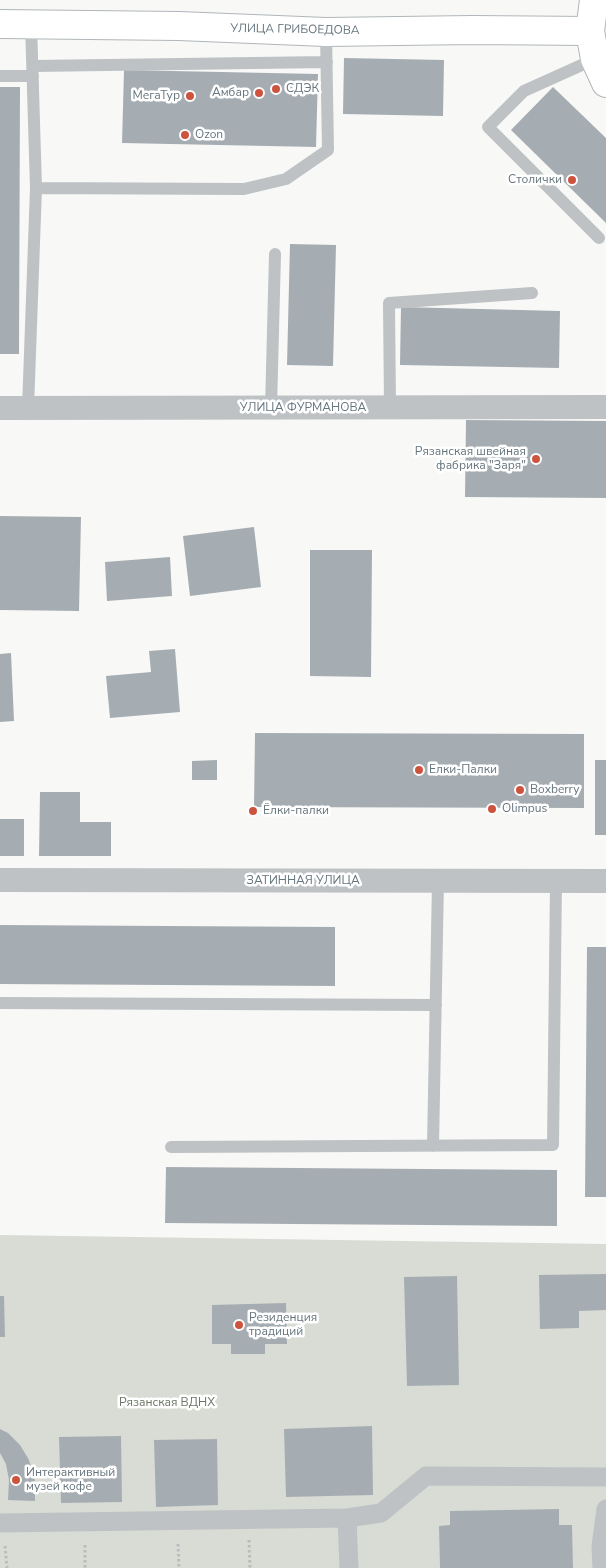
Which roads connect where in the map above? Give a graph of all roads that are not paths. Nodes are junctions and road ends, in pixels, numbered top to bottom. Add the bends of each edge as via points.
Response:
1 (594, 0) edge
2 (0, 24) edge
3 (31, 24) junction
4 (590, 31) junction
5 (326, 32) junction
6 (595, 59) junction
7 (327, 62) junction
8 (33, 71) junction
9 (0, 76) edge
10 (606, 83) edge
11 (36, 188) junction
12 (600, 238) dead end
13 (275, 254) dead end
14 (532, 293) dead end
15 (606, 407) edge
16 (0, 408) edge
17 (28, 408) junction
18 (272, 408) junction
19 (390, 408) junction
20 (0, 880) edge
21 (438, 881) junction
22 (556, 881) junction
23 (606, 881) edge
24 (0, 1003) edge
25 (436, 1005) junction
26 (433, 1146) junction
27 (171, 1147) dead end
28 (606, 1477) edge
29 (606, 1509) edge
30 (348, 1518) junction
31 (0, 1523) edge
32 (604, 1546) edge
33 (349, 1568) edge
34 (602, 1568) edge

1 - 4 main road
2 - 3 main road, УЛИЦА ГРИБОЕДОВА
3 - 5 main road, УЛИЦА ГРИБОЕДОВА
3 - 8 lane
4 - 5 main road, УЛИЦА ГРИБОЕДОВА
4 - 6 main road
5 - 7 lane
6 - 10 main road
6 - 12 lane via 524,91 488,126
7 - 8 lane
7 - 11 lane via 328,150 286,179 244,190
8 - 9 lane
8 - 11 lane
11 - 17 lane
13 - 18 lane
14 - 19 lane via 389,303
15 - 19 street, УЛИЦА ФУРМАНОВА
16 - 17 street, УЛИЦА ФУРМАНОВА
17 - 18 street, УЛИЦА ФУРМАНОВА
18 - 19 street, УЛИЦА ФУРМАНОВА
20 - 21 street, ЗАТИННАЯ УЛИЦА
21 - 22 street, ЗАТИННАЯ УЛИЦА
21 - 25 lane
22 - 23 street, ЗАТИННАЯ УЛИЦА
22 - 26 lane via 553,1145
24 - 25 lane
25 - 26 lane
26 - 27 lane
28 - 30 street via 426,1476 381,1513
29 - 32 street
30 - 31 street
30 - 33 street
32 - 34 street

